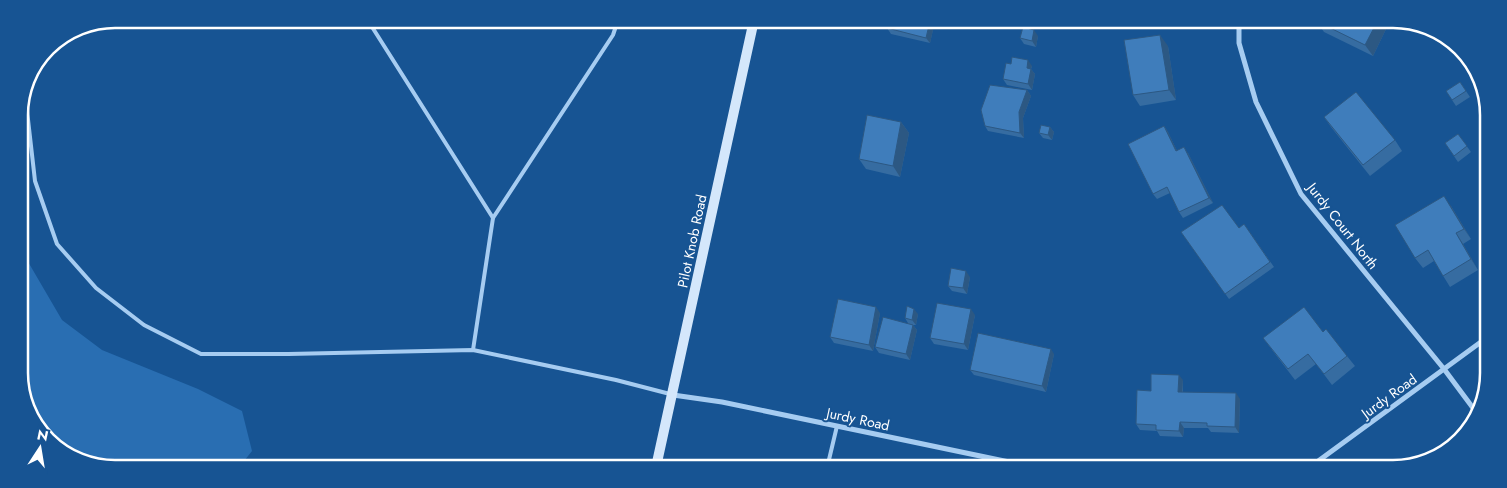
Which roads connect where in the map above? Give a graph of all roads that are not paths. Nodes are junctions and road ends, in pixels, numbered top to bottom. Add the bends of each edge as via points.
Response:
1 (374, 28) edge
2 (615, 28) edge
3 (752, 28) edge
4 (1239, 28) edge
5 (28, 120) edge
6 (493, 218) junction
7 (1480, 343) edge
8 (473, 350) junction
9 (1444, 369) junction
10 (673, 395) junction
11 (1473, 408) edge
12 (837, 426) junction
13 (658, 460) edge
14 (829, 460) edge
15 (1000, 460) edge
16 (1321, 460) edge

1 - 6 lane
2 - 6 lane
3 - 10 main road, Pilot Knob Road
4 - 9 street, Jurdy Court North via 1238,43 1256,102 1301,194
5 - 8 lane via 35,181 57,244 96,288 144,324 201,354
6 - 8 lane
7 - 9 street, Jurdy Road
8 - 10 lane
9 - 11 street, Jurdy Court North
9 - 16 street, Jurdy Road
10 - 12 street, Jurdy Road
10 - 13 main road, Pilot Knob Road
12 - 14 lane
12 - 15 street, Jurdy Road

